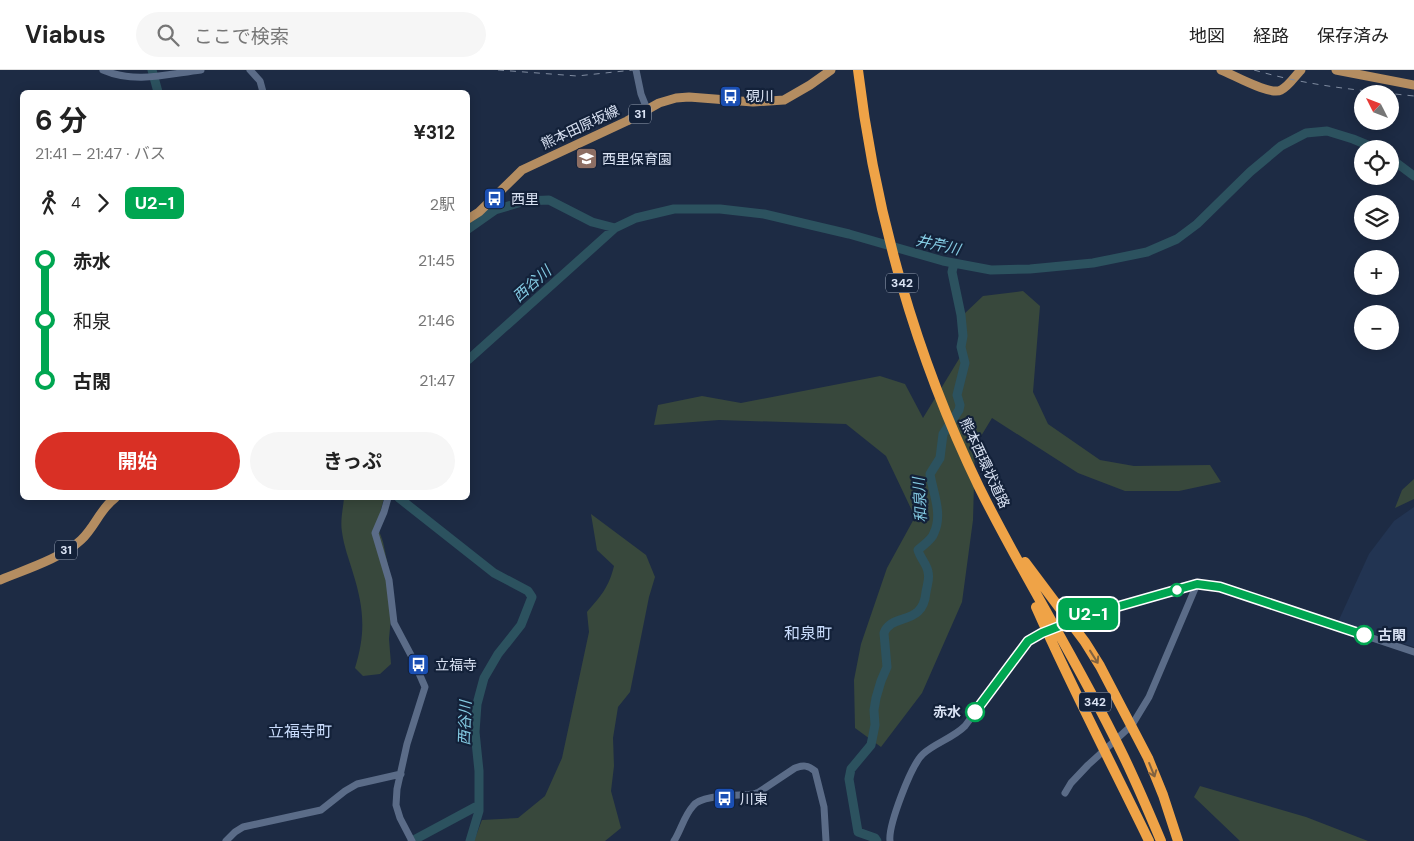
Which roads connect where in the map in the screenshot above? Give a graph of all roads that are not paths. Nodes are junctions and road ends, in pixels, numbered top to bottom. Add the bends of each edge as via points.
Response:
1 (103, 70) edge
2 (201, 70) edge
3 (250, 70) edge
4 (636, 70) edge
5 (831, 70) edge
6 (858, 70) edge
7 (1221, 70) edge
8 (1301, 70) edge
9 (1336, 70) edge
10 (1414, 85) edge
11 (262, 90) edge
12 (647, 109) junction
13 (470, 219) edge
14 (979, 486) junction
15 (112, 500) edge
16 (387, 500) edge
17 (1020, 566) junction
18 (0, 580) edge
19 (1197, 584) junction
20 (1414, 652) edge
21 (1130, 727) junction
22 (1106, 750) junction
23 (401, 774) junction
24 (1065, 793) dead end
25 (410, 838) edge
26 (226, 841) edge
27 (674, 841) edge
28 (826, 841) edge
29 (890, 841) edge
30 (1149, 841) edge
31 (1161, 841) edge
32 (1178, 841) edge

1 - 2 street via 125,77 146,78
3 - 11 street
4 - 12 street
5 - 12 main road, 熊本田原坂線 / 31 via 784,100 753,102 676,98
6 - 14 highway, 熊本西環状道路 / 342 via 873,164 900,278 936,386
7 - 8 main road via 1271,91 1285,87
9 - 10 main road
12 - 13 main road, 熊本田原坂線 / 31 via 522,170
14 - 17 highway, 熊本西環状道路 / 342
14 -> 21 highway via 1030,570 1085,642
15 - 18 main road, 31 via 80,541 35,566
16 - 23 street via 375,533 390,580 394,623 425,687
17 - 22 highway via 1051,644
17 - 31 highway, 熊本西環状道路 / 342 via 1120,748
19 - 20 street via 1220,587
19 - 21 street via 1149,697
19 - 29 street via 1078,618 1028,641 965,726 919,759 890,830
21 - 22 street
21 -> 32 highway via 1148,758
22 - 24 street via 1088,765
22 - 30 highway
23 - 25 street via 396,805
23 - 26 street via 357,784 321,810 243,827
27 - 28 street via 696,801 759,792 802,765 815,771 824,807

